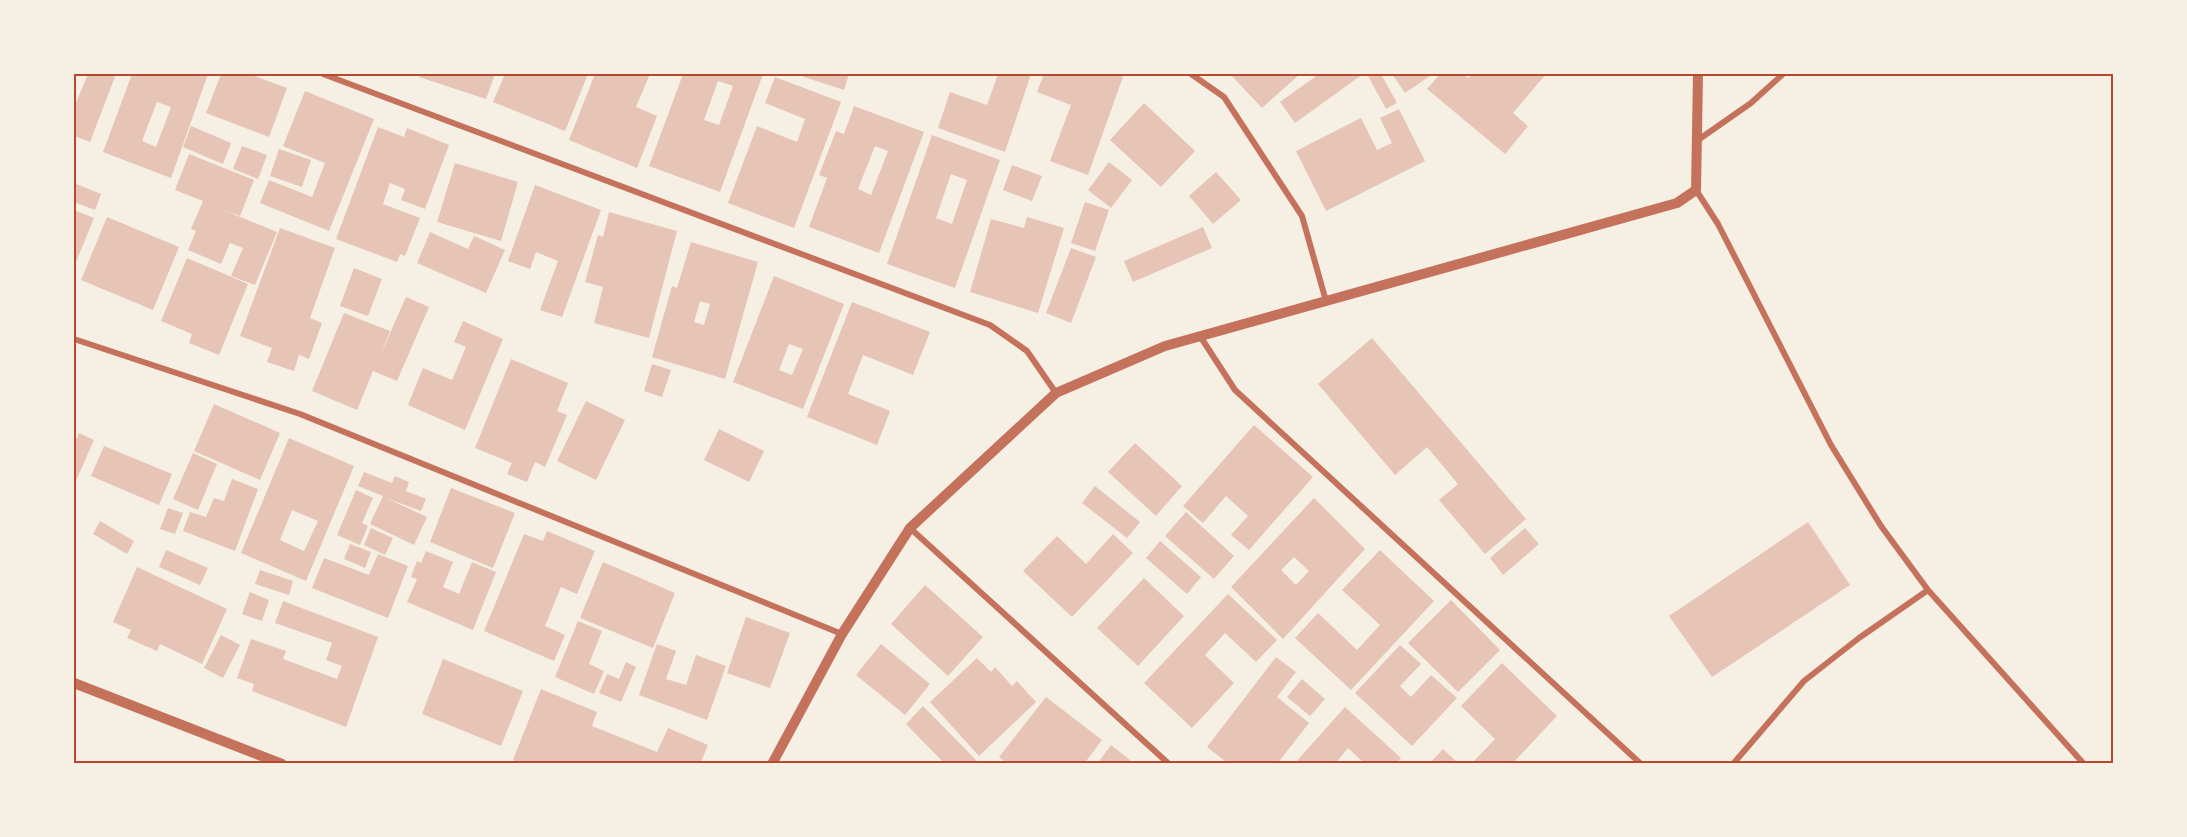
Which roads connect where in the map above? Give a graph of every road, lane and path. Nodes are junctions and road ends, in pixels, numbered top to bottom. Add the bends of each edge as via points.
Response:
1 (323, 74) edge
2 (1191, 74) edge
3 (1698, 74) edge
4 (1783, 74) edge
5 (1698, 140) junction
6 (1696, 190) junction
7 (1326, 301) junction
8 (1200, 336) junction
9 (74, 339) edge
10 (1056, 393) junction
11 (910, 528) junction
12 (1928, 590) junction
13 (842, 634) junction
14 (74, 683) edge
15 (282, 764) edge
16 (772, 764) edge
17 (1169, 764) edge
18 (1641, 764) edge
19 (1733, 764) edge
20 (2084, 764) edge

1 - 10 street via 990,325 1027,351
2 - 7 street via 1224,97 1302,216
3 - 5 street
4 - 5 street via 1751,103
5 - 6 street
6 - 7 street via 1677,203
6 - 12 street via 1719,224 1831,445 1881,526
7 - 8 street
8 - 10 street via 1165,346
8 - 18 street via 1235,390
9 - 13 street via 300,414
10 - 11 street
11 - 13 street
11 - 17 street
12 - 19 street via 1804,681
12 - 20 street
13 - 16 street
14 - 15 street

